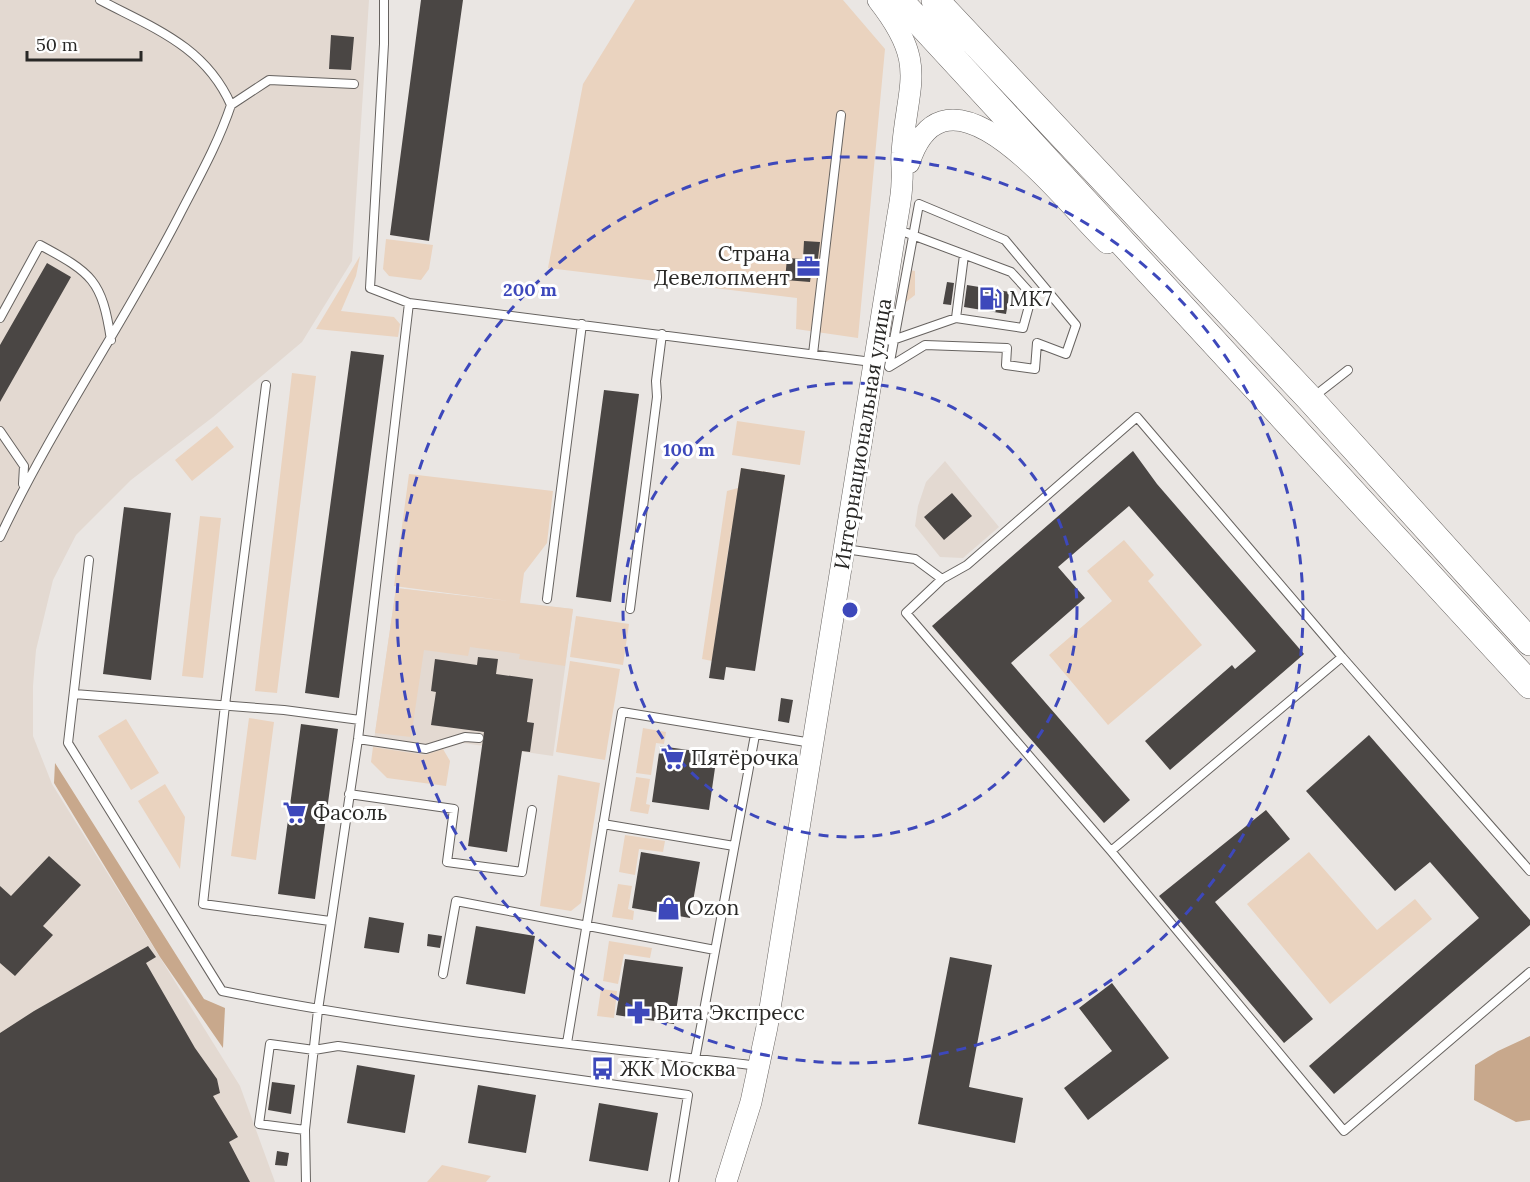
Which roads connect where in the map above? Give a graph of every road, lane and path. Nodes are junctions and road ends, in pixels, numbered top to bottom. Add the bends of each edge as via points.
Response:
1 (100, 0) edge
2 (384, 0) edge
3 (878, 0) edge
4 (899, 0) edge
5 (935, 0) edge
6 (354, 84) dead end
7 (231, 105) junction
8 (841, 115) dead end
9 (903, 180) junction
10 (904, 232) junction
11 (964, 255) junction
12 (1149, 271) junction
13 (409, 303) junction
14 (0, 318) edge
15 (956, 318) junction
16 (582, 324) junction
17 (662, 334) junction
18 (111, 341) junction
19 (882, 350) junction
20 (813, 354) junction
21 (1348, 370) dead end
22 (266, 385) dead end
23 (1310, 399) junction
24 (0, 431) edge
25 (23, 488) junction
26 (0, 537) edge
27 (845, 549) junction
28 (89, 560) dead end
29 (942, 579) junction
30 (547, 599) dead end
31 (630, 609) dead end
32 (1530, 642) edge
33 (1342, 657) junction
34 (1530, 685) edge
35 (74, 694) junction
36 (225, 705) junction
37 (360, 720) junction
38 (755, 735) junction
39 (479, 738) dead end
40 (358, 740) junction
41 (813, 743) junction
42 (349, 794) junction
43 (532, 810) dead end
44 (603, 824) junction
45 (734, 846) junction
46 (1111, 851) junction
47 (1530, 871) edge
48 (330, 921) junction
49 (586, 924) junction
50 (715, 950) junction
51 (1530, 972) edge
52 (443, 974) dead end
53 (318, 1010) junction
54 (567, 1043) junction
55 (314, 1050) junction
56 (695, 1059) junction
57 (759, 1066) junction
58 (305, 1130) junction
59 (306, 1182) edge
60 (674, 1182) edge
61 (726, 1182) edge

1 - 7 lane via 184,44 207,66
2 - 13 lane via 370,288
3 - 9 street via 905,43 912,73 902,153
4 - 12 highway
5 - 23 highway
6 - 7 lane via 269,80
7 - 18 lane via 220,137
8 - 20 lane
9 - 10 street, Интернациональная улица
9 - 12 street via 918,138 927,129 952,120 981,125 1010,145 1115,251
10 - 11 lane
10 - 19 street, Интернациональная улица
10 - 19 lane via 919,204 1005,240 1076,325 1066,354 1037,343 1035,369 1006,365 1007,348 925,345 889,367
11 - 15 lane
11 - 15 lane via 1011,272 1032,295 1023,328
12 - 34 highway
13 - 16 lane
13 - 37 lane
14 - 18 lane via 40,245 77,265 95,282 106,305
15 - 19 lane
16 - 17 lane
16 - 30 lane
17 - 20 lane
17 - 31 lane
18 - 25 lane
19 - 20 lane
19 - 27 street, Интернациональная улица
21 - 23 lane
22 - 36 lane
23 - 32 highway
24 - 25 lane via 24,466
25 - 26 lane
27 - 29 lane via 915,559
27 - 41 street, Интернациональная улица
28 - 35 lane
29 - 33 lane via 967,565 1137,417
29 - 46 lane via 906,613
33 - 46 lane
33 - 47 lane
35 - 36 lane
35 - 53 lane via 68,742 222,991
36 - 37 lane
36 - 48 lane via 203,904
37 - 40 lane
38 - 41 lane
38 - 44 lane via 622,712
38 - 45 lane
39 - 40 lane via 465,737 426,749
40 - 42 lane
41 - 57 street, Интернациональная улица
42 - 43 lane via 454,809 447,862 522,872
42 - 48 lane
44 - 45 lane
44 - 49 lane
45 - 50 lane
46 - 51 lane via 1344,1131
48 - 53 lane
49 - 50 lane
49 - 52 lane via 456,901
49 - 54 lane
50 - 56 lane
53 - 54 lane
53 - 55 lane
54 - 56 lane
55 - 58 lane
55 - 58 lane via 270,1044 259,1124
55 - 60 lane via 338,1046 688,1095
56 - 57 lane
57 - 61 street, Интернациональная улица
58 - 59 lane

